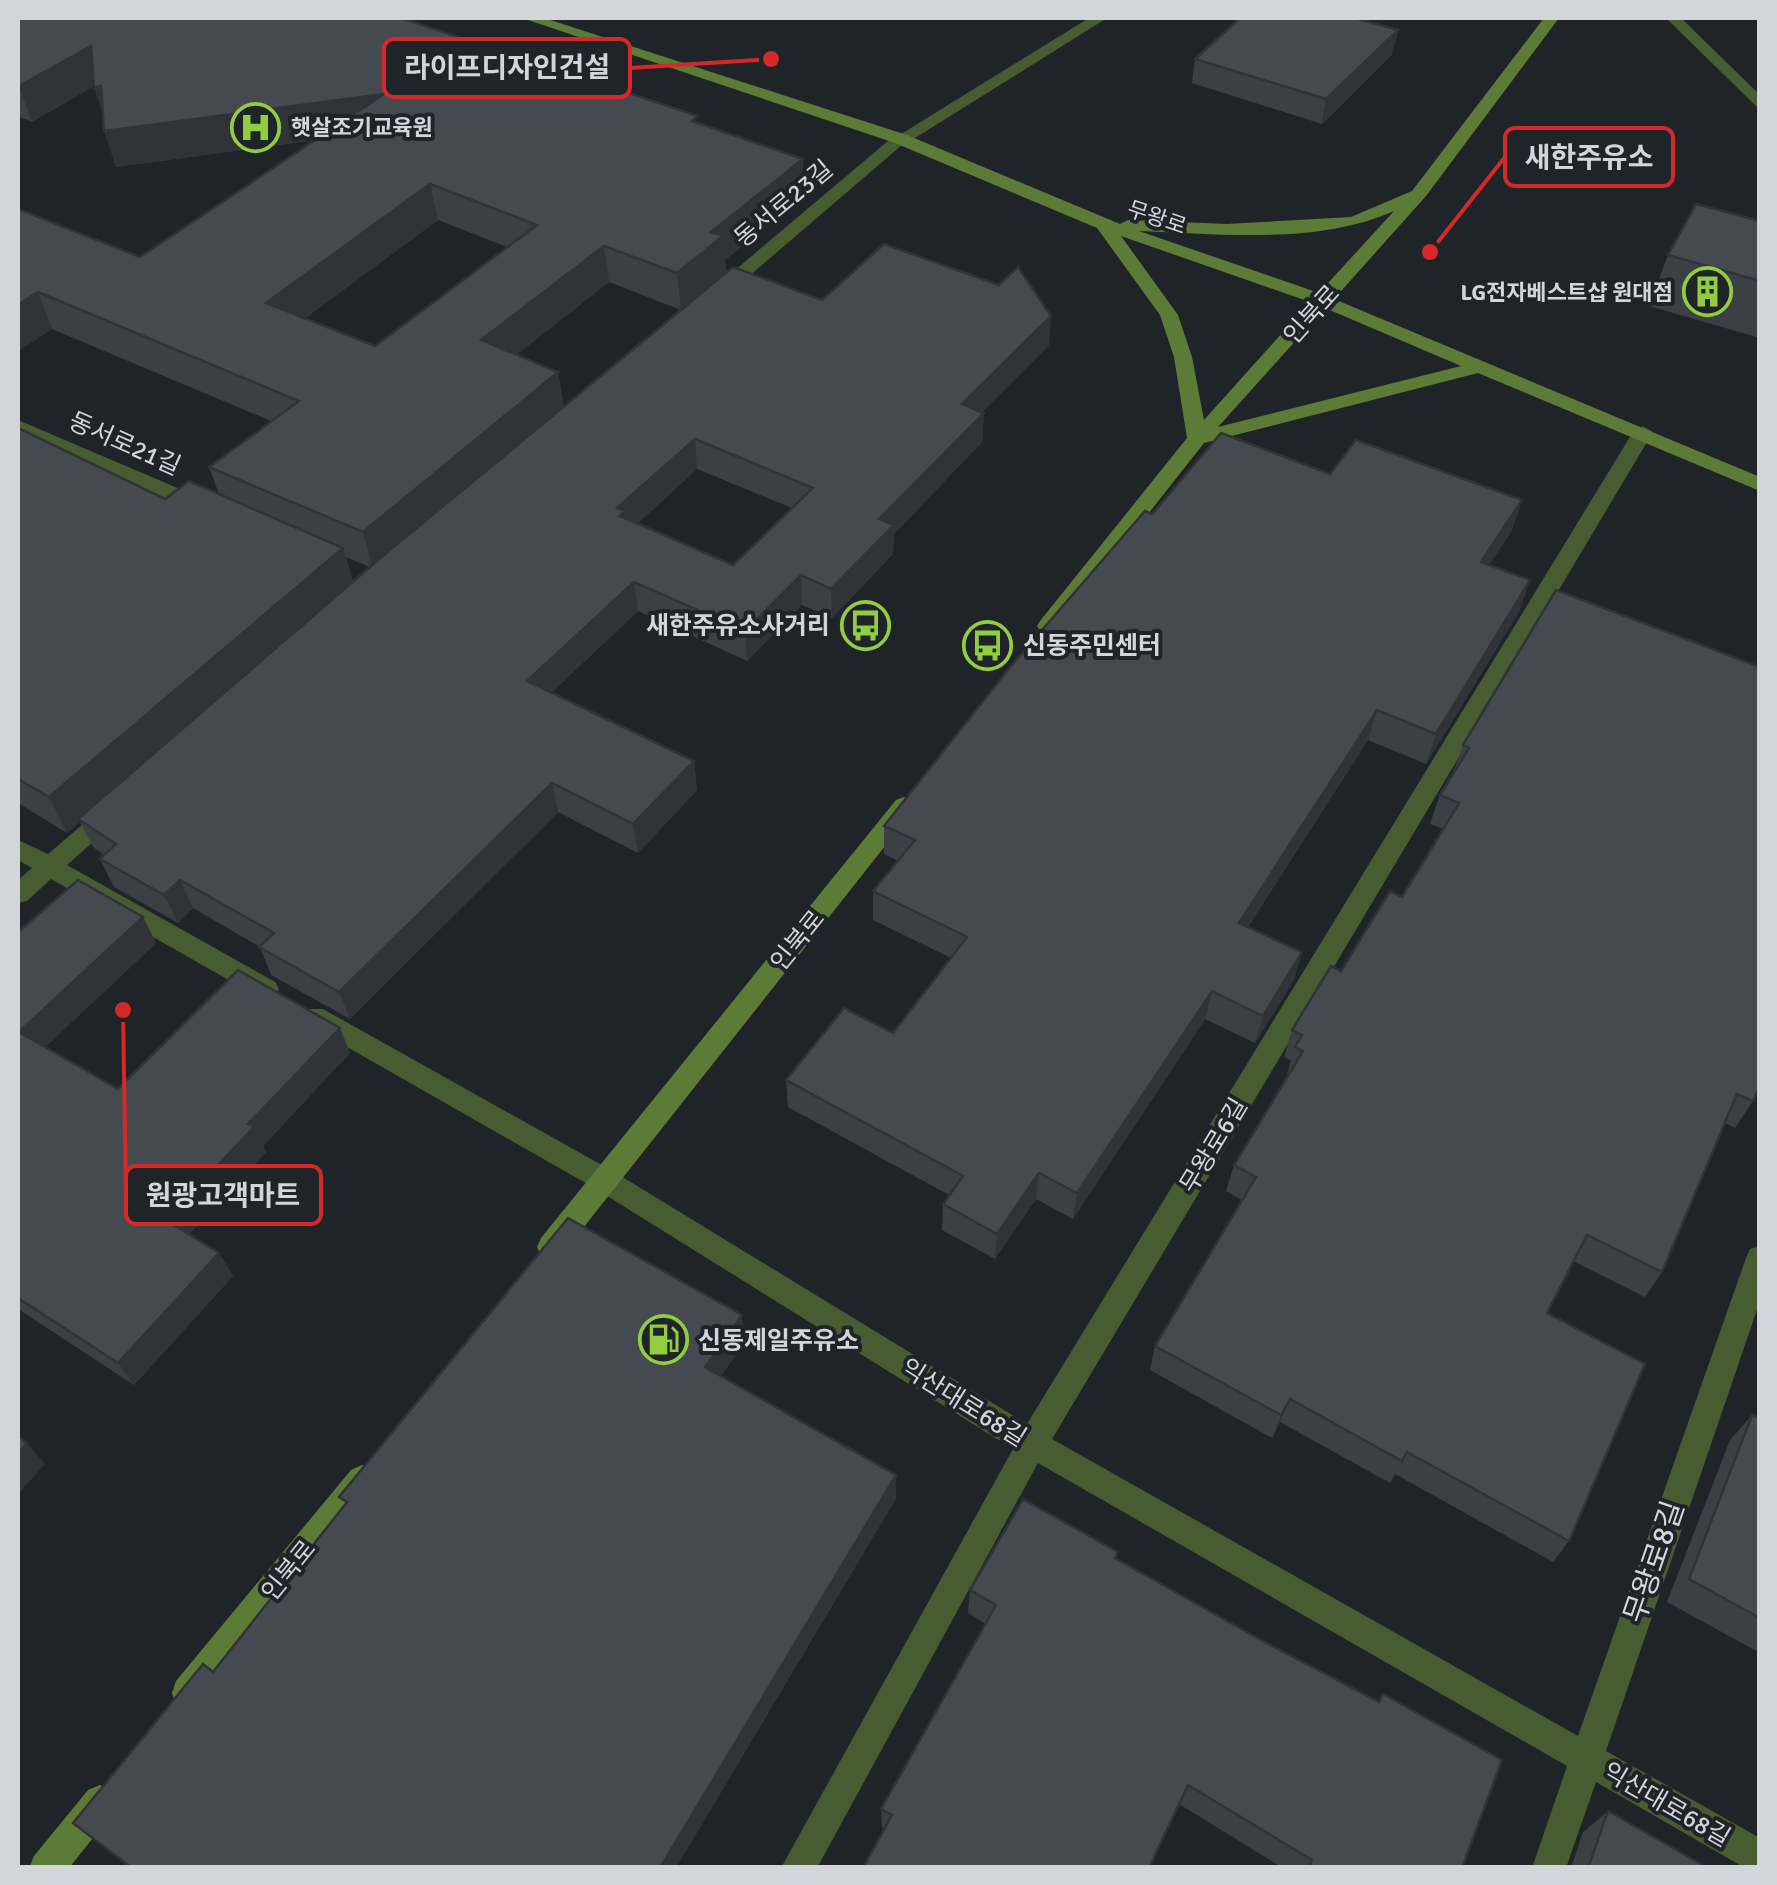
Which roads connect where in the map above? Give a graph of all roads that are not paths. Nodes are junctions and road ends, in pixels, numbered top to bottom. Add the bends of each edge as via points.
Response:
1 (530, 18) edge
2 (1099, 18) edge
3 (1552, 18) edge
4 (1673, 18) edge
5 (1760, 105) edge
6 (901, 139) junction
7 (1420, 192) junction
8 (1103, 224) junction
9 (1324, 301) junction
10 (706, 304) edge
11 (1482, 366) junction
12 (18, 426) edge
13 (1643, 432) junction
14 (1196, 440) junction
15 (1760, 485) edge
16 (214, 512) edge
17 (1036, 640) edge
18 (926, 779) edge
19 (124, 802) edge
20 (18, 849) edge
21 (50, 867) junction
22 (18, 894) edge
23 (606, 1181) junction
24 (1760, 1258) edge
25 (531, 1272) edge
26 (1032, 1444) junction
27 (382, 1456) edge
28 (170, 1715) edge
29 (1587, 1758) junction
30 (121, 1776) edge
31 (1760, 1857) edge
32 (46, 1868) edge
33 (798, 1868) edge
34 (1549, 1868) edge

1 - 6 street, 무왕로
2 - 6 street, 동서로23길
3 - 7 street, 인북로
4 - 5 street
6 - 8 street, 무왕로
6 - 10 street, 동서로23길
7 - 8 street via 1354,222
7 - 9 street, 인북로
8 - 9 street, 무왕로
8 - 14 street via 1169,314 1184,357
9 - 11 street, 무왕로
9 - 14 street, 인북로
11 - 13 street, 무왕로
11 - 14 street
12 - 16 street, 동서로21길
13 - 15 street, 무왕로
13 - 26 street, 무왕로6길
14 - 17 street, 인북로
18 - 23 street, 인북로
19 - 21 street
20 - 21 street, 익산대로68길
21 - 22 street
21 - 23 street, 익산대로68길
23 - 25 street, 인북로
23 - 26 street, 익산대로68길
24 - 29 street, 무왕로8길
26 - 29 street, 익산대로68길
26 - 33 street, 무왕로6길
27 - 28 street, 인북로
29 - 31 street, 익산대로68길
29 - 34 street, 무왕로8길
30 - 32 street

